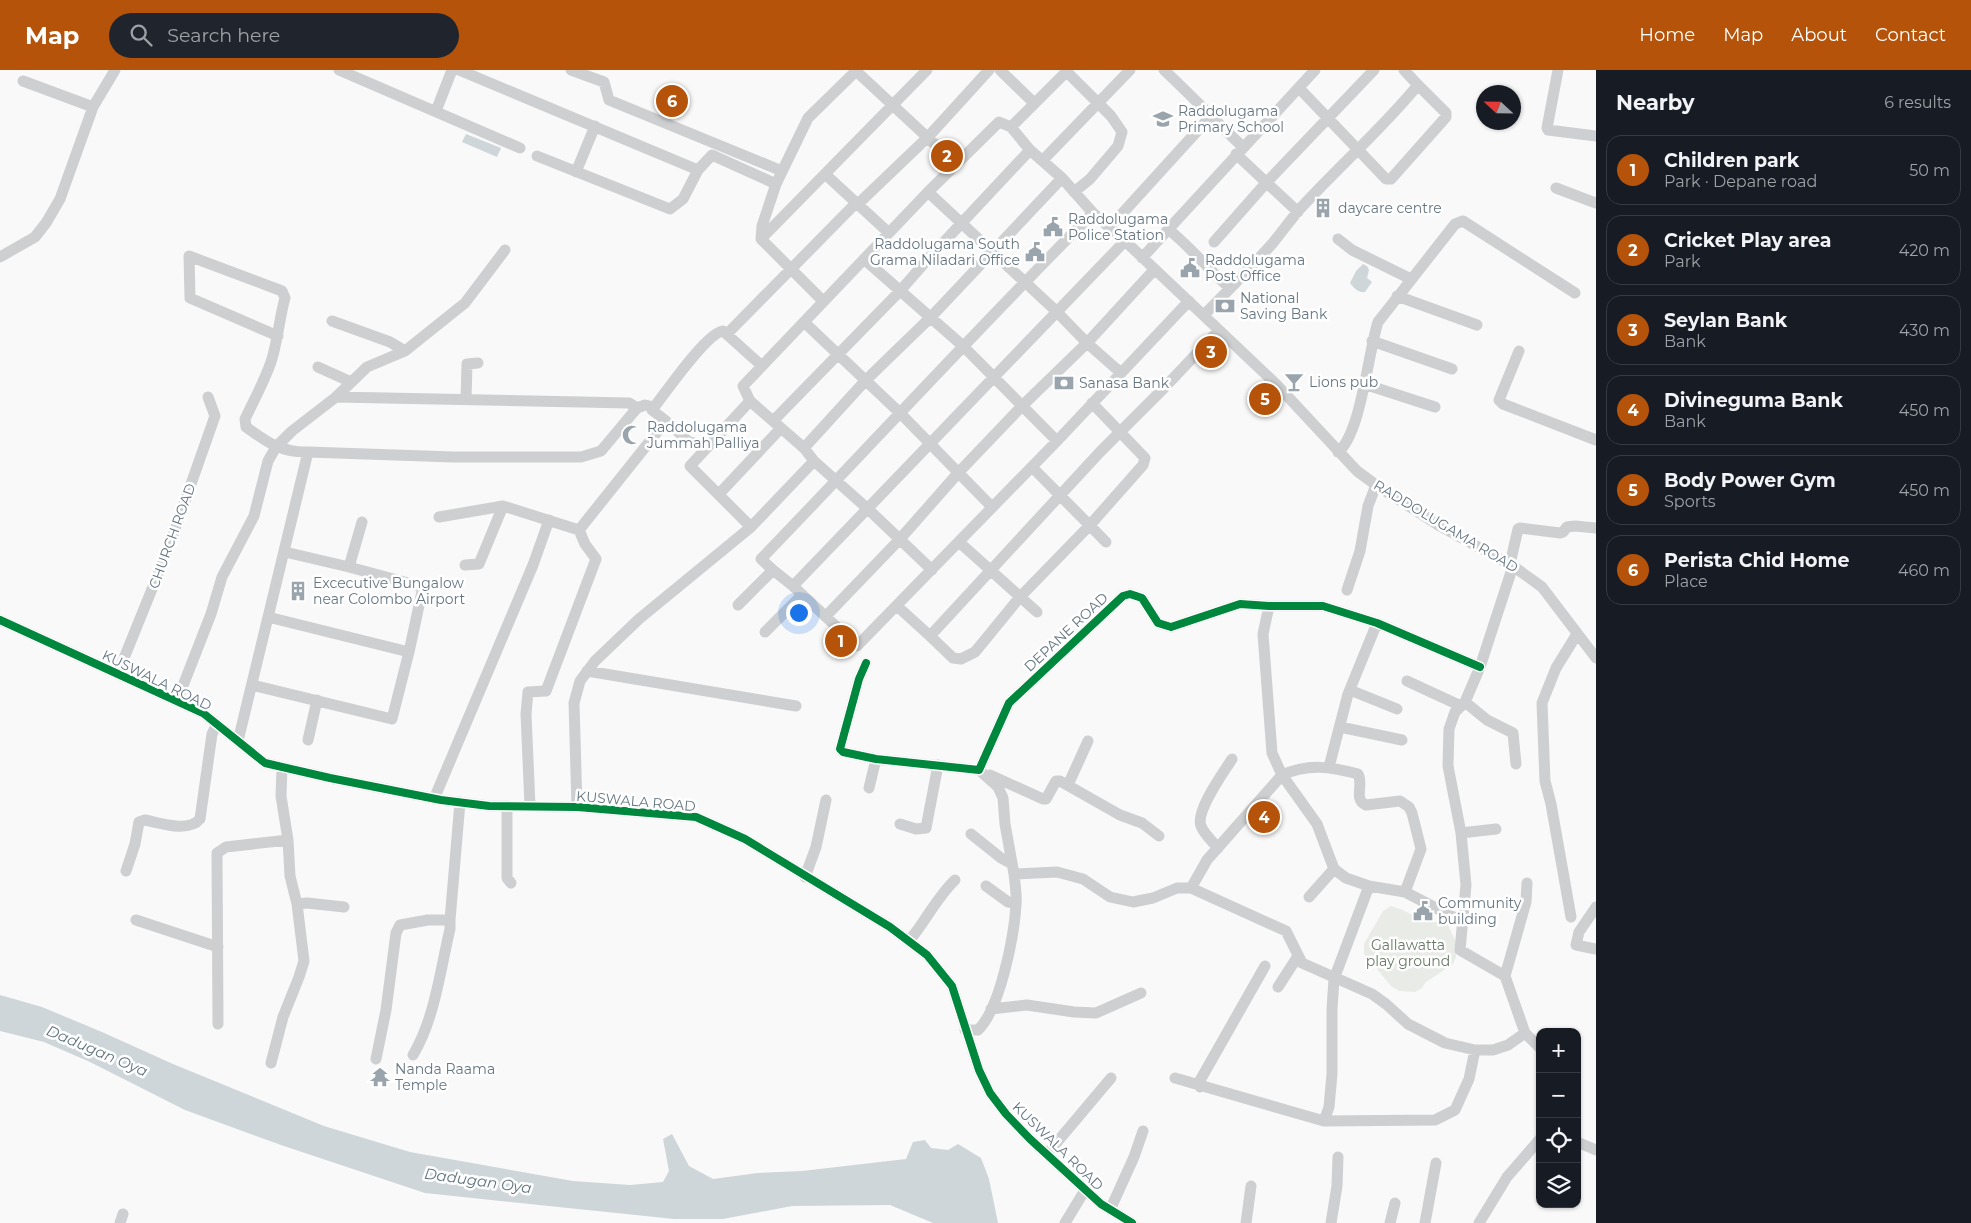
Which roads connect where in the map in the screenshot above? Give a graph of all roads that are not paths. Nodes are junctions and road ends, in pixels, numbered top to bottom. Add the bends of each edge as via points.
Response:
1 (100, 70) edge
2 (339, 70) edge
3 (452, 70) edge
4 (458, 70) edge
5 (571, 70) edge
6 (927, 70) edge
7 (989, 70) edge
8 (1000, 70) edge
9 (1130, 70) edge
10 (1164, 70) edge
11 (1374, 70) edge
12 (1404, 70) edge
13 (1558, 70) edge
14 (857, 71) edge
15 (1067, 71) edge
16 (1309, 72) edge
17 (113, 73) edge
18 (23, 81) dead end
19 (1418, 85) junction
20 (1299, 88) junction
21 (1034, 103) junction
22 (894, 105) junction
23 (1098, 105) junction
24 (93, 107) junction
25 (436, 111) junction
26 (1210, 117) junction
27 (1327, 118) junction
28 (595, 126) junction
29 (1011, 127) junction
30 (1596, 136) edge
31 (928, 137) junction
32 (520, 148) dead end
33 (1030, 150) junction
34 (1358, 150) junction
35 (1239, 151) junction
36 (537, 156) dead end
37 (1043, 160) junction
38 (956, 164) junction
39 (698, 170) junction
40 (782, 171) junction
41 (576, 172) junction
42 (825, 174) junction
43 (1062, 178) junction
44 (1266, 183) junction
45 (776, 184) junction
46 (1556, 188) dead end
47 (928, 192) junction
48 (1074, 192) junction
49 (1596, 203) edge
50 (857, 204) junction
51 (1298, 212) junction
52 (1093, 213) junction
53 (962, 224) junction
54 (1109, 228) junction
55 (1169, 230) junction
56 (889, 233) junction
57 (761, 239) junction
58 (1338, 239) dead end
59 (1125, 240) junction
60 (1214, 242) dead end
61 (505, 250) dead end
62 (992, 252) junction
63 (0, 257) edge
64 (1142, 258) junction
65 (864, 259) junction
66 (791, 269) junction
67 (1154, 270) junction
68 (1411, 279) junction
69 (1024, 282) junction
70 (1230, 288) junction
71 (900, 291) junction
72 (1575, 293) dead end
73 (1397, 296) junction
74 (1189, 301) junction
75 (824, 302) junction
76 (1057, 312) junction
77 (1204, 315) junction
78 (931, 318) junction
79 (332, 321) dead end
80 (804, 322) junction
81 (1477, 325) dead end
82 (1219, 330) junction
83 (728, 333) junction
84 (278, 336) junction
85 (1372, 341) junction
86 (1087, 343) junction
87 (963, 346) junction
88 (405, 350) junction
89 (1519, 351) dead end
90 (838, 355) junction
91 (478, 363) dead end
92 (762, 366) junction
93 (318, 367) dead end
94 (1452, 369) dead end
95 (1121, 373) junction
96 (994, 378) junction
97 (866, 380) junction
98 (351, 382) junction
99 (1364, 384) junction
100 (208, 397) dead end
101 (336, 397) junction
102 (466, 399) junction
103 (750, 401) junction
104 (1092, 403) junction
105 (1022, 406) junction
106 (654, 407) junction
107 (1435, 407) dead end
108 (637, 408) junction
109 (901, 414) junction
110 (666, 422) junction
111 (777, 424) junction
112 (1121, 432) junction
113 (1596, 440) edge
114 (1057, 441) junction
115 (931, 444) junction
116 (276, 447) junction
117 (707, 448) junction
118 (804, 448) junction
119 (308, 452) junction
120 (1338, 452) junction
121 (814, 462) junction
122 (1032, 467) junction
123 (959, 472) junction
124 (836, 482) junction
125 (1376, 485) junction
126 (719, 494) junction
127 (1060, 497) junction
128 (503, 506) junction
129 (992, 507) junction
130 (868, 509) junction
131 (439, 516) dead end
132 (549, 520) junction
133 (362, 522) dead end
134 (1090, 525) junction
135 (752, 527) junction
136 (1596, 528) edge
137 (579, 530) junction
138 (900, 539) junction
139 (959, 542) junction
140 (1106, 542) dead end
141 (285, 552) junction
142 (465, 565) dead end
143 (1511, 565) junction
144 (349, 567) junction
145 (773, 570) junction
146 (932, 570) junction
147 (991, 571) junction
148 (794, 586) junction
149 (1347, 590) dead end
150 (802, 595) junction
151 (1020, 597) junction
152 (738, 605) dead end
153 (897, 606) junction
154 (1269, 606) junction
155 (1037, 612) dead end
156 (826, 616) junction
157 (268, 617) junction
158 (0, 620) edge
159 (1376, 622) junction
160 (765, 632) dead end
161 (1578, 634) junction
162 (930, 636) junction
163 (409, 652) junction
164 (1596, 658) edge
165 (866, 663) dead end
166 (1480, 667) junction
167 (588, 671) junction
168 (118, 673) junction
169 (1407, 681) dead end
170 (252, 685) junction
171 (1350, 690) junction
172 (317, 700) junction
173 (177, 701) junction
174 (1463, 704) junction
175 (796, 706) dead end
176 (1397, 709) dead end
177 (217, 724) junction
178 (1340, 727) junction
179 (308, 740) dead end
180 (1402, 740) dead end
181 (238, 741) junction
182 (1088, 741) dead end
183 (876, 759) junction
184 (1232, 759) dead end
185 (1516, 764) dead end
186 (938, 765) junction
187 (1329, 767) junction
188 (282, 768) junction
189 (979, 770) junction
190 (1282, 775) junction
191 (1068, 785) junction
192 (869, 788) dead end
193 (434, 799) junction
194 (826, 800) dead end
195 (460, 802) junction
196 (507, 806) junction
197 (530, 806) junction
198 (577, 807) junction
199 (900, 824) dead end
200 (1496, 829) dead end
201 (1461, 833) junction
202 (971, 834) dead end
203 (1159, 836) dead end
204 (288, 840) junction
205 (1218, 848) junction
206 (1013, 869) junction
207 (1334, 869) junction
208 (126, 871) dead end
209 (805, 877) junction
210 (955, 880) dead end
211 (1527, 883) dead end
212 (511, 884) dead end
213 (986, 886) dead end
214 (1369, 886) junction
215 (1191, 888) junction
216 (1405, 892) junction
217 (1309, 897) dead end
218 (297, 904) junction
219 (1016, 904) junction
220 (344, 907) dead end
221 (1595, 911) edge
222 (1571, 917) dead end
223 (136, 920) dead end
224 (450, 920) junction
225 (1463, 922) junction
226 (909, 941) junction
227 (218, 947) junction
228 (1596, 949) edge
229 (1298, 956) junction
230 (1265, 966) dead end
231 (1505, 976) junction
232 (1334, 979) junction
233 (1278, 987) dead end
234 (1141, 993) dead end
235 (991, 1009) junction
236 (218, 1024) dead end
237 (965, 1030) junction
238 (1525, 1033) junction
239 (1536, 1044) edge
240 (1475, 1050) junction
241 (413, 1055) dead end
242 (376, 1060) dead end
243 (271, 1063) dead end
244 (1110, 1078) dead end
245 (1175, 1078) dead end
246 (1200, 1087) junction
247 (1324, 1121) junction
248 (1143, 1131) dead end
249 (1536, 1144) edge
250 (1581, 1144) edge
251 (1596, 1150) edge
252 (1047, 1154) junction
253 (1338, 1157) dead end
254 (1436, 1163) dead end
255 (1251, 1186) dead end
256 (1086, 1190) junction
257 (1394, 1203) dead end
258 (1110, 1210) junction
259 (1065, 1223) edge
260 (1132, 1223) edge
261 (1246, 1223) edge
262 (1331, 1223) edge
263 (1390, 1223) edge
264 (1425, 1223) edge
265 (1479, 1223) edge

1 - 17 street
2 - 25 street
3 - 25 street
4 - 28 street
5 - 40 street via 604,82 608,100
6 - 22 street
7 - 31 street
8 - 21 street
9 - 23 street
10 - 26 street
11 - 27 street
12 - 19 street
13 - 30 street via 1548,130
14 - 22 street
14 - 40 street via 808,118
15 - 21 street
15 - 23 street
16 - 20 street
17 - 24 street
18 - 24 street
19 - 34 street
19 - 34 street via 1446,113 1446,117 1391,179 1386,179
20 - 27 street
20 - 35 street
21 - 29 street
22 - 31 street
22 - 42 street
23 - 37 street
23 - 48 street via 1122,132 1118,146 1090,179
24 - 63 street via 60,199 46,223 35,237
25 - 32 street
26 - 35 street
26 - 54 street
27 - 34 street
27 - 44 street
28 - 39 street
28 - 41 street
29 - 33 street, RADDOLUGAMA ROAD
29 - 38 street via 999,122
31 - 38 street
31 - 50 street
33 - 37 street, RADDOLUGAMA ROAD
33 - 53 street
34 - 51 street
35 - 44 street
35 - 55 street
36 - 41 street
37 - 43 street, RADDOLUGAMA ROAD
38 - 47 street
39 - 41 street via 683,199 670,209
39 - 45 street via 712,155
40 - 45 street
42 - 50 street
42 - 57 street
43 - 48 street, RADDOLUGAMA ROAD
43 - 62 street
44 - 51 street
44 - 60 street
45 - 57 street
46 - 49 street
47 - 53 street
47 - 56 street
48 - 52 street, RADDOLUGAMA ROAD
50 - 56 street
50 - 66 street
51 - 70 street
52 - 54 street, RADDOLUGAMA ROAD
52 - 69 street
53 - 62 street
53 - 71 street
54 - 59 street, RADDOLUGAMA ROAD
55 - 64 street
55 - 70 street
56 - 65 street
57 - 66 street
58 - 68 street via 1352,250
59 - 64 street, RADDOLUGAMA ROAD
59 - 76 street
61 - 88 street via 465,303
62 - 69 street
62 - 78 street
64 - 67 street, RADDOLUGAMA ROAD
65 - 71 street
65 - 75 street
66 - 75 street
66 - 83 street
67 - 74 street, RADDOLUGAMA ROAD
67 - 86 street
68 - 72 street via 1455,224 1463,221
68 - 73 street
69 - 76 street
69 - 87 street
70 - 77 street
71 - 78 street
71 - 90 street
73 - 81 street
73 - 85 street via 1378,322
74 - 77 street, RADDOLUGAMA ROAD
74 - 95 street
75 - 80 street
76 - 86 street
76 - 96 street
77 - 82 street, RADDOLUGAMA ROAD
78 - 87 street
78 - 97 street
79 - 88 street
80 - 90 street
80 - 92 street
82 - 112 street
82 - 120 street, RADDOLUGAMA ROAD via 1277,385
83 - 92 street
83 - 106 street via 719,331 706,342
84 - 84 street via 285,298 282,291 189,256 190,298
84 - 116 street via 271,362 245,419 246,427
85 - 94 street
85 - 99 street
86 - 95 street
86 - 105 street
87 - 96 street
87 - 109 street
88 - 98 street via 367,367
89 - 113 street via 1499,400
90 - 97 street
90 - 111 street
91 - 102 street via 467,364
92 - 103 street via 743,386
93 - 98 street
95 - 104 street
96 - 105 street
96 - 115 street
97 - 109 street
97 - 118 street
98 - 101 street
99 - 107 street
99 - 120 street via 1357,416 1345,446
100 - 168 street, CHURCH ROAD via 215,416 167,552
101 - 102 street
101 - 116 street
102 - 108 street via 629,403
103 - 111 street
103 - 117 street
104 - 112 street
104 - 114 street
105 - 114 street
105 - 123 street
106 - 108 street via 645,405
106 - 110 street via 652,410
108 - 119 street via 600,451 581,457
109 - 115 street
109 - 124 street
110 - 117 street via 688,441
110 - 137 street
111 - 118 street
111 - 126 street
112 - 127 street
112 - 134 street via 1145,458
114 - 122 street
115 - 123 street
115 - 130 street
116 - 119 street via 285,451
116 - 173 street via 268,461 254,516 222,577
117 - 126 street via 690,466
118 - 121 street
119 - 141 street
120 - 125 street, RADDOLUGAMA ROAD
121 - 124 street
121 - 135 street
122 - 127 street
122 - 129 street
123 - 129 street
123 - 138 street
124 - 130 street
124 - 145 street via 761,559
125 - 143 street, RADDOLUGAMA ROAD via 1440,526
125 - 149 street
126 - 135 street
127 - 134 street
127 - 147 street
128 - 131 street
128 - 132 street
128 - 142 street via 479,564
129 - 139 street
130 - 138 street
130 - 148 street
132 - 137 street
132 - 193 street
133 - 144 street
134 - 140 street
134 - 151 street
135 - 167 street via 639,619
136 - 143 street via 1567,527 1560,533 1520,528 1512,546
137 - 197 street via 596,559 546,691 528,692
138 - 146 street
138 - 156 street
139 - 146 street
139 - 147 street
141 - 144 street
141 - 157 street
143 - 161 street, RADDOLUGAMA ROAD via 1542,587
143 - 166 street
144 - 163 street via 423,587
145 - 148 street
145 - 152 street
146 - 153 street
147 - 151 street
147 - 162 street
148 - 150 street
150 - 156 street
150 - 160 street
151 - 155 street
151 - 162 street via 975,652 961,659 953,658
153 - 156 street via 856,646
153 - 162 street
154 - 159 street, DEPANE ROAD via 1323,606
154 - 189 street, DEPANE ROAD via 1240,604 1171,627 1158,623 1142,598 1130,594 1123,596 1009,703
154 - 190 street via 1263,634 1272,753
157 - 163 street
157 - 170 street
158 - 168 street, KUSWALA ROAD
159 - 166 street, DEPANE ROAD
159 - 171 street
161 - 164 street, RADDOLUGAMA ROAD
161 - 222 street via 1556,668 1542,703 1545,781
163 - 172 street via 392,719
165 - 183 street via 840,749
166 - 174 street
167 - 175 street
167 - 198 street via 580,681 574,703
168 - 173 street, KUSWALA ROAD
169 - 174 street
170 - 172 street
170 - 181 street
171 - 176 street
171 - 178 street
172 - 179 street
173 - 177 street, KUSWALA ROAD
174 - 185 street via 1513,733
174 - 201 street via 1455,712 1450,729 1448,766
177 - 181 street, KUSWALA ROAD
177 - 208 street via 212,734 200,819 187,827 144,820 139,822
178 - 180 street
178 - 187 street
181 - 188 street, KUSWALA ROAD via 265,763
182 - 191 street
183 - 186 street
183 - 192 street
184 - 205 street via 1214,786 1199,819 1201,827
186 - 189 street
186 - 199 street via 926,828 916,829
187 - 190 street via 1298,768
187 - 216 street via 1358,774 1361,803 1400,801 1409,807 1420,849
188 - 193 street, KUSWALA ROAD
188 - 204 street via 281,796
189 - 191 street via 1046,799 1056,781
189 - 206 street via 998,787 1003,798
190 - 205 street
190 - 207 street via 1317,824
191 - 203 street via 1120,815 1142,823
193 - 195 street, KUSWALA ROAD
194 - 209 street via 816,847
195 - 196 street, KUSWALA ROAD
195 - 224 street
196 - 197 street, KUSWALA ROAD
196 - 212 street via 506,878
197 - 198 street, KUSWALA ROAD
198 - 209 street, KUSWALA ROAD via 696,817 745,839
200 - 201 street
201 - 225 street via 1466,885
202 - 206 street
204 - 218 street via 290,876
204 - 227 street via 226,847 217,853
205 - 215 street
206 - 215 street via 1057,872 1083,879 1110,896 1133,902 1154,898 1177,888
206 - 219 street
207 - 214 street via 1346,878
207 - 217 street
209 - 226 street, KUSWALA ROAD
210 - 226 street
211 - 231 street via 1526,902
213 - 219 street
214 - 216 street
214 - 232 street
215 - 229 street via 1286,931
216 - 225 street
218 - 220 street
218 - 243 street via 304,961 283,1017
219 - 235 street via 1006,969
221 - 228 street via 1579,932 1576,945
223 - 227 street
224 - 241 street via 429,1018
224 - 242 street via 400,924
225 - 231 street via 1460,950
226 - 237 street, KUSWALA ROAD via 927,955 952,986
227 - 236 street
229 - 232 street via 1302,963
229 - 233 street
230 - 246 street via 1198,1084
231 - 238 street
232 - 240 street via 1372,994 1408,1024 1445,1043
232 - 247 street via 1332,1074 1329,1107
234 - 235 street via 1096,1013 1027,1005
235 - 237 street via 986,1022 978,1030
237 - 252 street, KUSWALA ROAD via 990,1093 1006,1114
238 - 239 street
238 - 240 street via 1508,1045 1493,1050
240 - 247 street via 1469,1079 1455,1110 1435,1120
244 - 252 street
245 - 246 street
246 - 247 street
248 - 258 street
249 - 265 street via 1507,1177
250 - 251 street
252 - 256 street, KUSWALA ROAD
253 - 262 street
254 - 264 street
255 - 261 street
256 - 258 street, KUSWALA ROAD
256 - 259 street
257 - 263 street
258 - 260 street, KUSWALA ROAD

